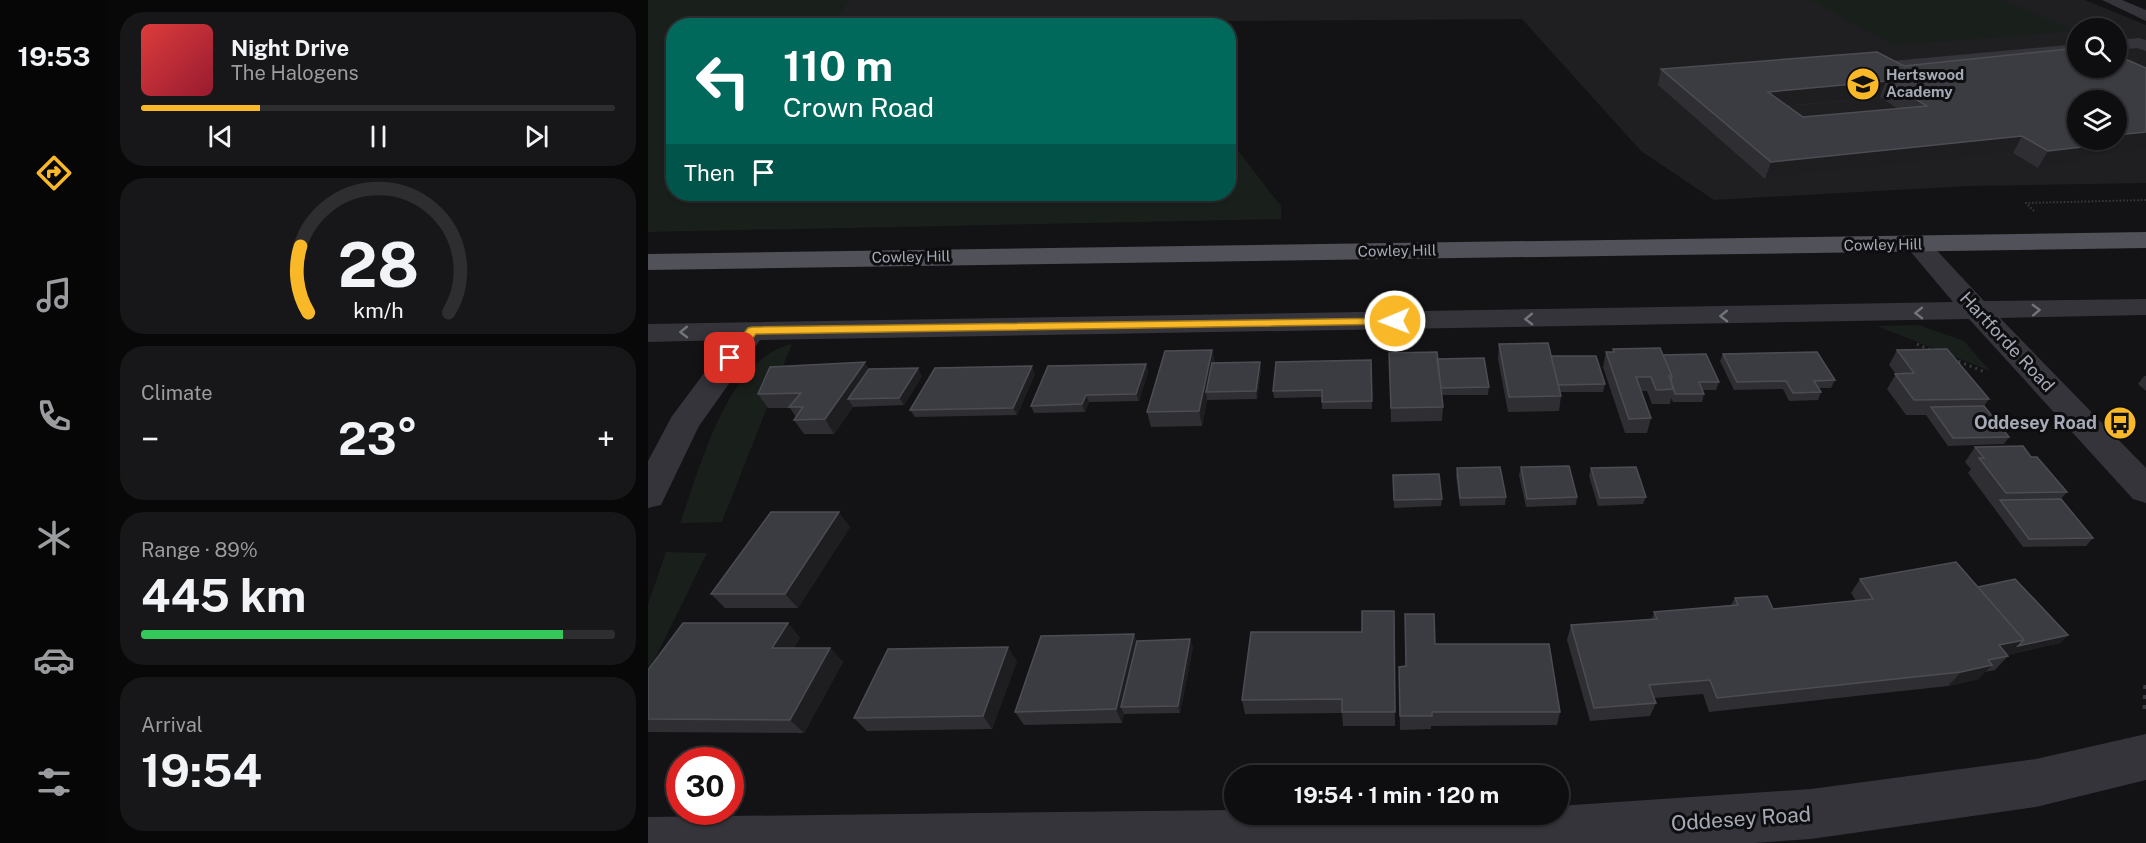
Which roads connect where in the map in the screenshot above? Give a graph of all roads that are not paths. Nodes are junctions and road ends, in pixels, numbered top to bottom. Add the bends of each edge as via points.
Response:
1 (2109, 0) edge
2 (2146, 16) edge
3 (2127, 44) edge
4 (2146, 46) edge
5 (2067, 50) edge
6 (1881, 67) edge
7 (2146, 240) edge
8 (1918, 245) junction
9 (648, 262) edge
10 (2146, 307) edge
11 (1978, 312) junction
12 (752, 331) junction
13 (648, 333) edge
14 (2146, 490) edge
15 (648, 495) edge
16 (2146, 757) edge
17 (1195, 839) edge
18 (648, 842) edge

1 - 2 street
3 - 4 street
5 - 6 street
7 - 8 main road, Cowley Hill
8 - 9 main road, Cowley Hill
8 - 11 street, Hartforde Road
11 -> 10 street
11 -> 12 street
11 - 14 street, Hartforde Road
12 -> 13 street
12 - 15 street via 684,424
16 - 17 street, Oddesey Road via 2036,783 1811,814 1554,832
17 - 18 street, Oddesey Road

